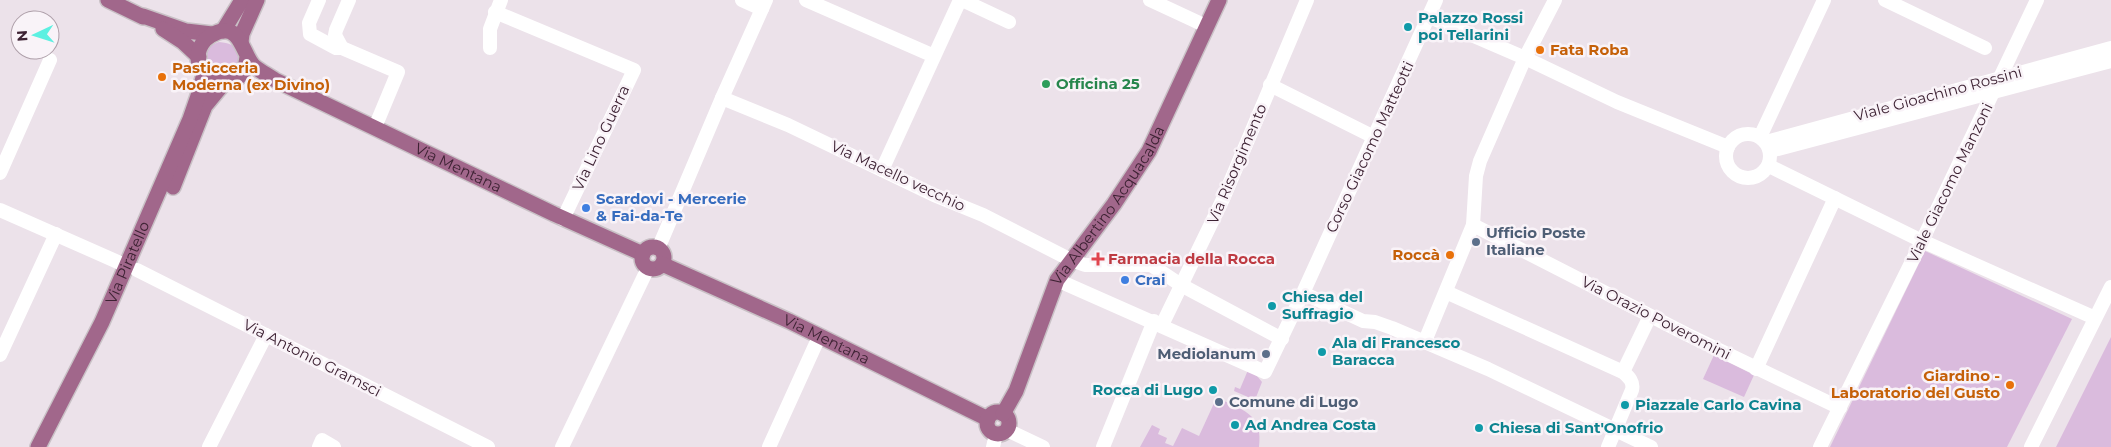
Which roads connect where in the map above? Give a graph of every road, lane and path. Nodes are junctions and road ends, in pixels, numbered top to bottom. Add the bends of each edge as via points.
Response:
1 (108, 0) edge
2 (242, 0) edge
3 (257, 0) edge
4 (318, 0) edge
5 (349, 0) edge
6 (742, 0) edge
7 (806, 0) edge
8 (961, 0) edge
9 (1150, 0) edge
10 (1219, 0) edge
11 (1306, 0) edge
12 (1436, 0) edge
13 (1555, 0) edge
14 (1824, 0) edge
15 (1885, 0) edge
16 (2037, 0) edge
17 (764, 5) edge
18 (498, 6) edge
19 (142, 16) junction
20 (1430, 17) junction
21 (1009, 22) dead end
22 (1206, 26) junction
23 (217, 32) junction
24 (241, 42) junction
25 (342, 48) junction
26 (490, 48) dead end
27 (1985, 48) dead end
28 (2111, 48) edge
29 (934, 56) junction
30 (199, 57) junction
31 (247, 58) junction
32 (1525, 58) junction
33 (50, 60) dead end
34 (2111, 61) edge
35 (204, 74) junction
36 (2002, 76) junction
37 (231, 80) junction
38 (275, 80) junction
39 (1270, 85) junction
40 (1994, 91) junction
41 (722, 98) junction
42 (378, 120) dead end
43 (1374, 137) junction
44 (1765, 143) junction
45 (1728, 147) junction
46 (1768, 166) junction
47 (882, 170) junction
48 (0, 173) edge
49 (1835, 198) junction
50 (0, 210) edge
51 (564, 219) junction
52 (1473, 225) junction
53 (56, 234) junction
54 (1922, 241) junction
55 (653, 259) junction
56 (1071, 260) junction
57 (132, 268) junction
58 (1057, 280) junction
59 (1181, 285) junction
60 (2111, 287) edge
61 (1446, 292) junction
62 (1303, 293) junction
63 (1650, 316) junction
64 (2095, 318) junction
65 (1158, 323) junction
66 (266, 334) junction
67 (819, 337) junction
68 (1282, 339) junction
69 (1425, 341) junction
70 (0, 355) edge
71 (1756, 369) junction
72 (1623, 372) junction
73 (1840, 408) junction
74 (1003, 414) junction
75 (988, 420) junction
76 (1615, 431) junction
77 (999, 437) edge
78 (38, 447) edge
79 (47, 447) edge
80 (209, 447) edge
81 (488, 447) edge
82 (562, 447) edge
83 (769, 447) edge
84 (1042, 447) edge
85 (1103, 447) edge
86 (1608, 447) edge
87 (1651, 447) edge
88 (1820, 447) edge
89 (2031, 447) edge

1 - 19 main road
2 - 23 main road
3 - 24 main road
4 - 25 street via 308,31 336,48
5 - 25 street via 335,35
6 - 17 street
7 - 29 street
8 - 21 street
8 - 29 street
9 - 22 street
10 - 22 main road, Via Albertino Acquacalda
11 - 39 street, Via Risorgimento
12 - 20 street, Corso Giacomo Matteotti
13 - 32 street
14 - 44 street
15 - 27 street
16 - 36 street, Viale Giacomo Manzoni
17 - 41 street
18 - 26 street via 490,29
18 - 51 street, Via Lino Guerra via 634,70
19 - 23 main road via 186,31
19 - 30 main road via 183,42
20 - 32 street
20 - 43 street, Corso Giacomo Matteotti
22 - 56 main road, Via Albertino Acquacalda via 1149,151
23 - 24 main road via 236,35
23 - 30 main road via 204,41
24 - 31 main road
25 - 42 street via 398,72
28 - 36 street, Viale Gioachino Rossini
29 - 47 street
30 - 35 main road
31 - 37 main road, Via Piratello via 243,72
31 - 38 main road, Via Mentana
32 - 45 street via 1617,102
32 - 52 street via 1480,161
33 - 48 street
34 - 40 street, Viale Gioachino Rossini
35 - 37 main road via 213,81
35 - 57 main road, Via Piratello via 196,104
36 - 40 street, Viale Giacomo Manzoni
36 - 44 street, Viale Gioachino Rossini
37 - 38 main road, Via Mentana
37 - 57 main road, Via Piratello via 206,106 191,145
38 - 51 main road, Via Mentana
39 - 43 street
39 - 59 street, Via Risorgimento via 1223,199
40 - 44 street, Viale Gioachino Rossini
40 - 54 street, Viale Giacomo Manzoni
41 - 47 street, Via Macello vecchio
41 - 55 street
43 - 62 street, Corso Giacomo Matteotti
44 - 45 street via 1753,134 1738,136
44 - 46 street
45 - 46 street via 1727,162 1741,178 1754,178
46 - 49 street
47 - 56 street, Via Macello vecchio via 983,215
49 - 54 street
49 - 71 street
50 - 53 street, Via Antonio Gramsci
51 - 55 main road, Via Mentana
52 - 61 street
52 - 63 street, Via Orazio Poveromini
53 - 57 street, Via Antonio Gramsci
53 - 70 street
54 - 64 street
54 - 73 street, Viale Giacomo Manzoni
55 - 67 main road, Via Mentana
55 - 82 street
56 - 58 main road, Via Albertino Acquacalda
56 - 59 street, Via Macello vecchio via 1085,264 1151,265
57 - 66 street, Via Antonio Gramsci
57 - 78 main road, Via Piratello
57 - 79 main road, Via Piratello via 110,326
58 - 65 street
58 - 74 main road, Via Albertino Acquacalda via 1016,391
59 - 65 street, Via Risorgimento
59 - 68 street, Via Macello vecchio
60 - 64 street
61 - 69 street
61 - 72 street
62 - 68 street, Corso Giacomo Matteotti
62 - 69 street via 1363,321 1375,322
63 - 71 street, Via Orazio Poveromini
63 - 72 street
64 - 89 street
65 - 68 street via 1265,372
65 - 85 street, Via Risorgimento
66 - 80 street
66 - 81 street, Via Antonio Gramsci
67 - 75 main road, Via Mentana
67 - 83 street
69 - 76 street
71 - 73 street, Via Orazio Poveromini
72 - 76 street via 1633,386
73 - 88 street, Viale Giacomo Manzoni
74 - 75 main road via 993,414
74 - 77 main road via 1009,421
75 - 77 main road via 989,429
76 - 86 street
76 - 87 street
77 - 84 street

